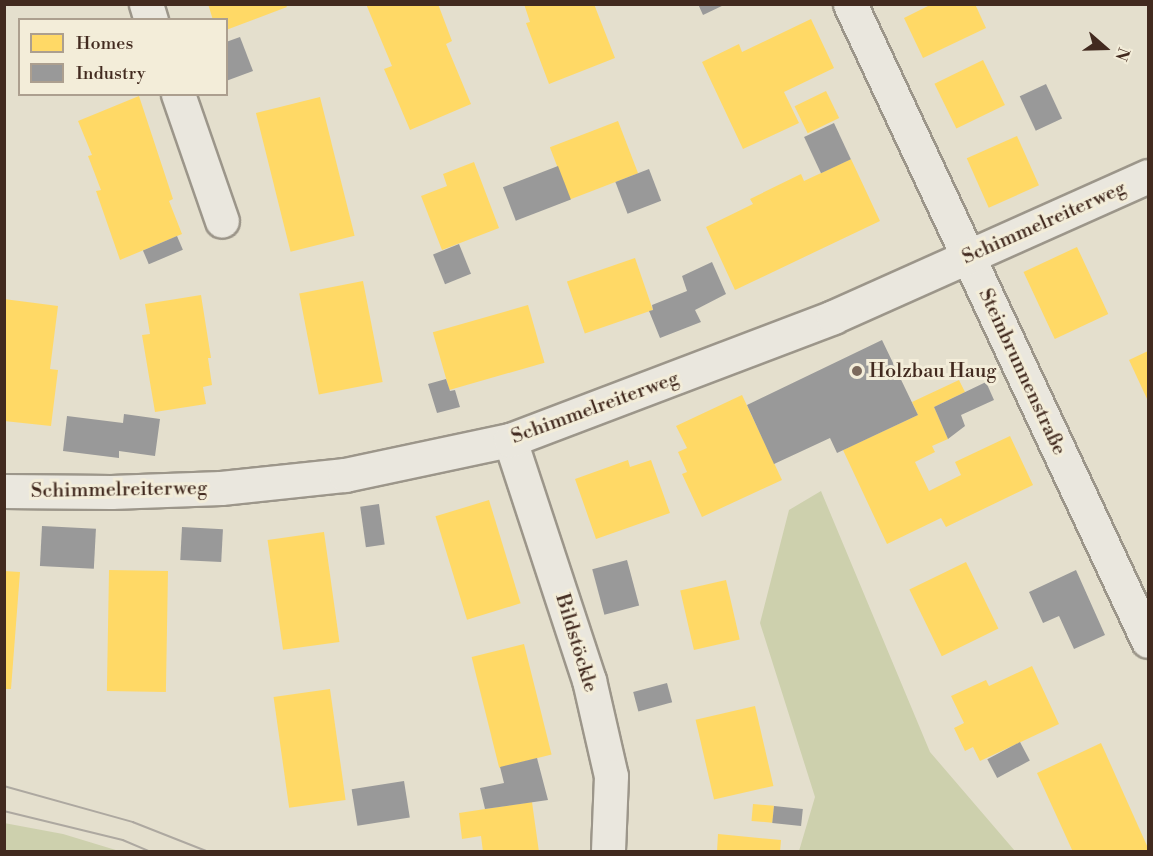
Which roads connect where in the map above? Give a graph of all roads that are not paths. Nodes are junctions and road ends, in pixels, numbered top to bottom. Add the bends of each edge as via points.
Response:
1 (850, 4) edge
2 (179, 96) edge
3 (1149, 176) edge
4 (222, 221) dead end
5 (968, 257) junction
6 (510, 440) junction
7 (4, 491) edge
8 (1149, 641) edge
9 (608, 852) edge

1 - 5 street, Steinbrunnenstraße
2 - 4 street
3 - 5 street, Schimmelreiterweg
5 - 6 street, Schimmelreiterweg via 832,318
5 - 8 street, Steinbrunnenstraße
6 - 7 street, Schimmelreiterweg via 345,475 221,488
6 - 9 street, Bildstöckle via 589,680 611,776

